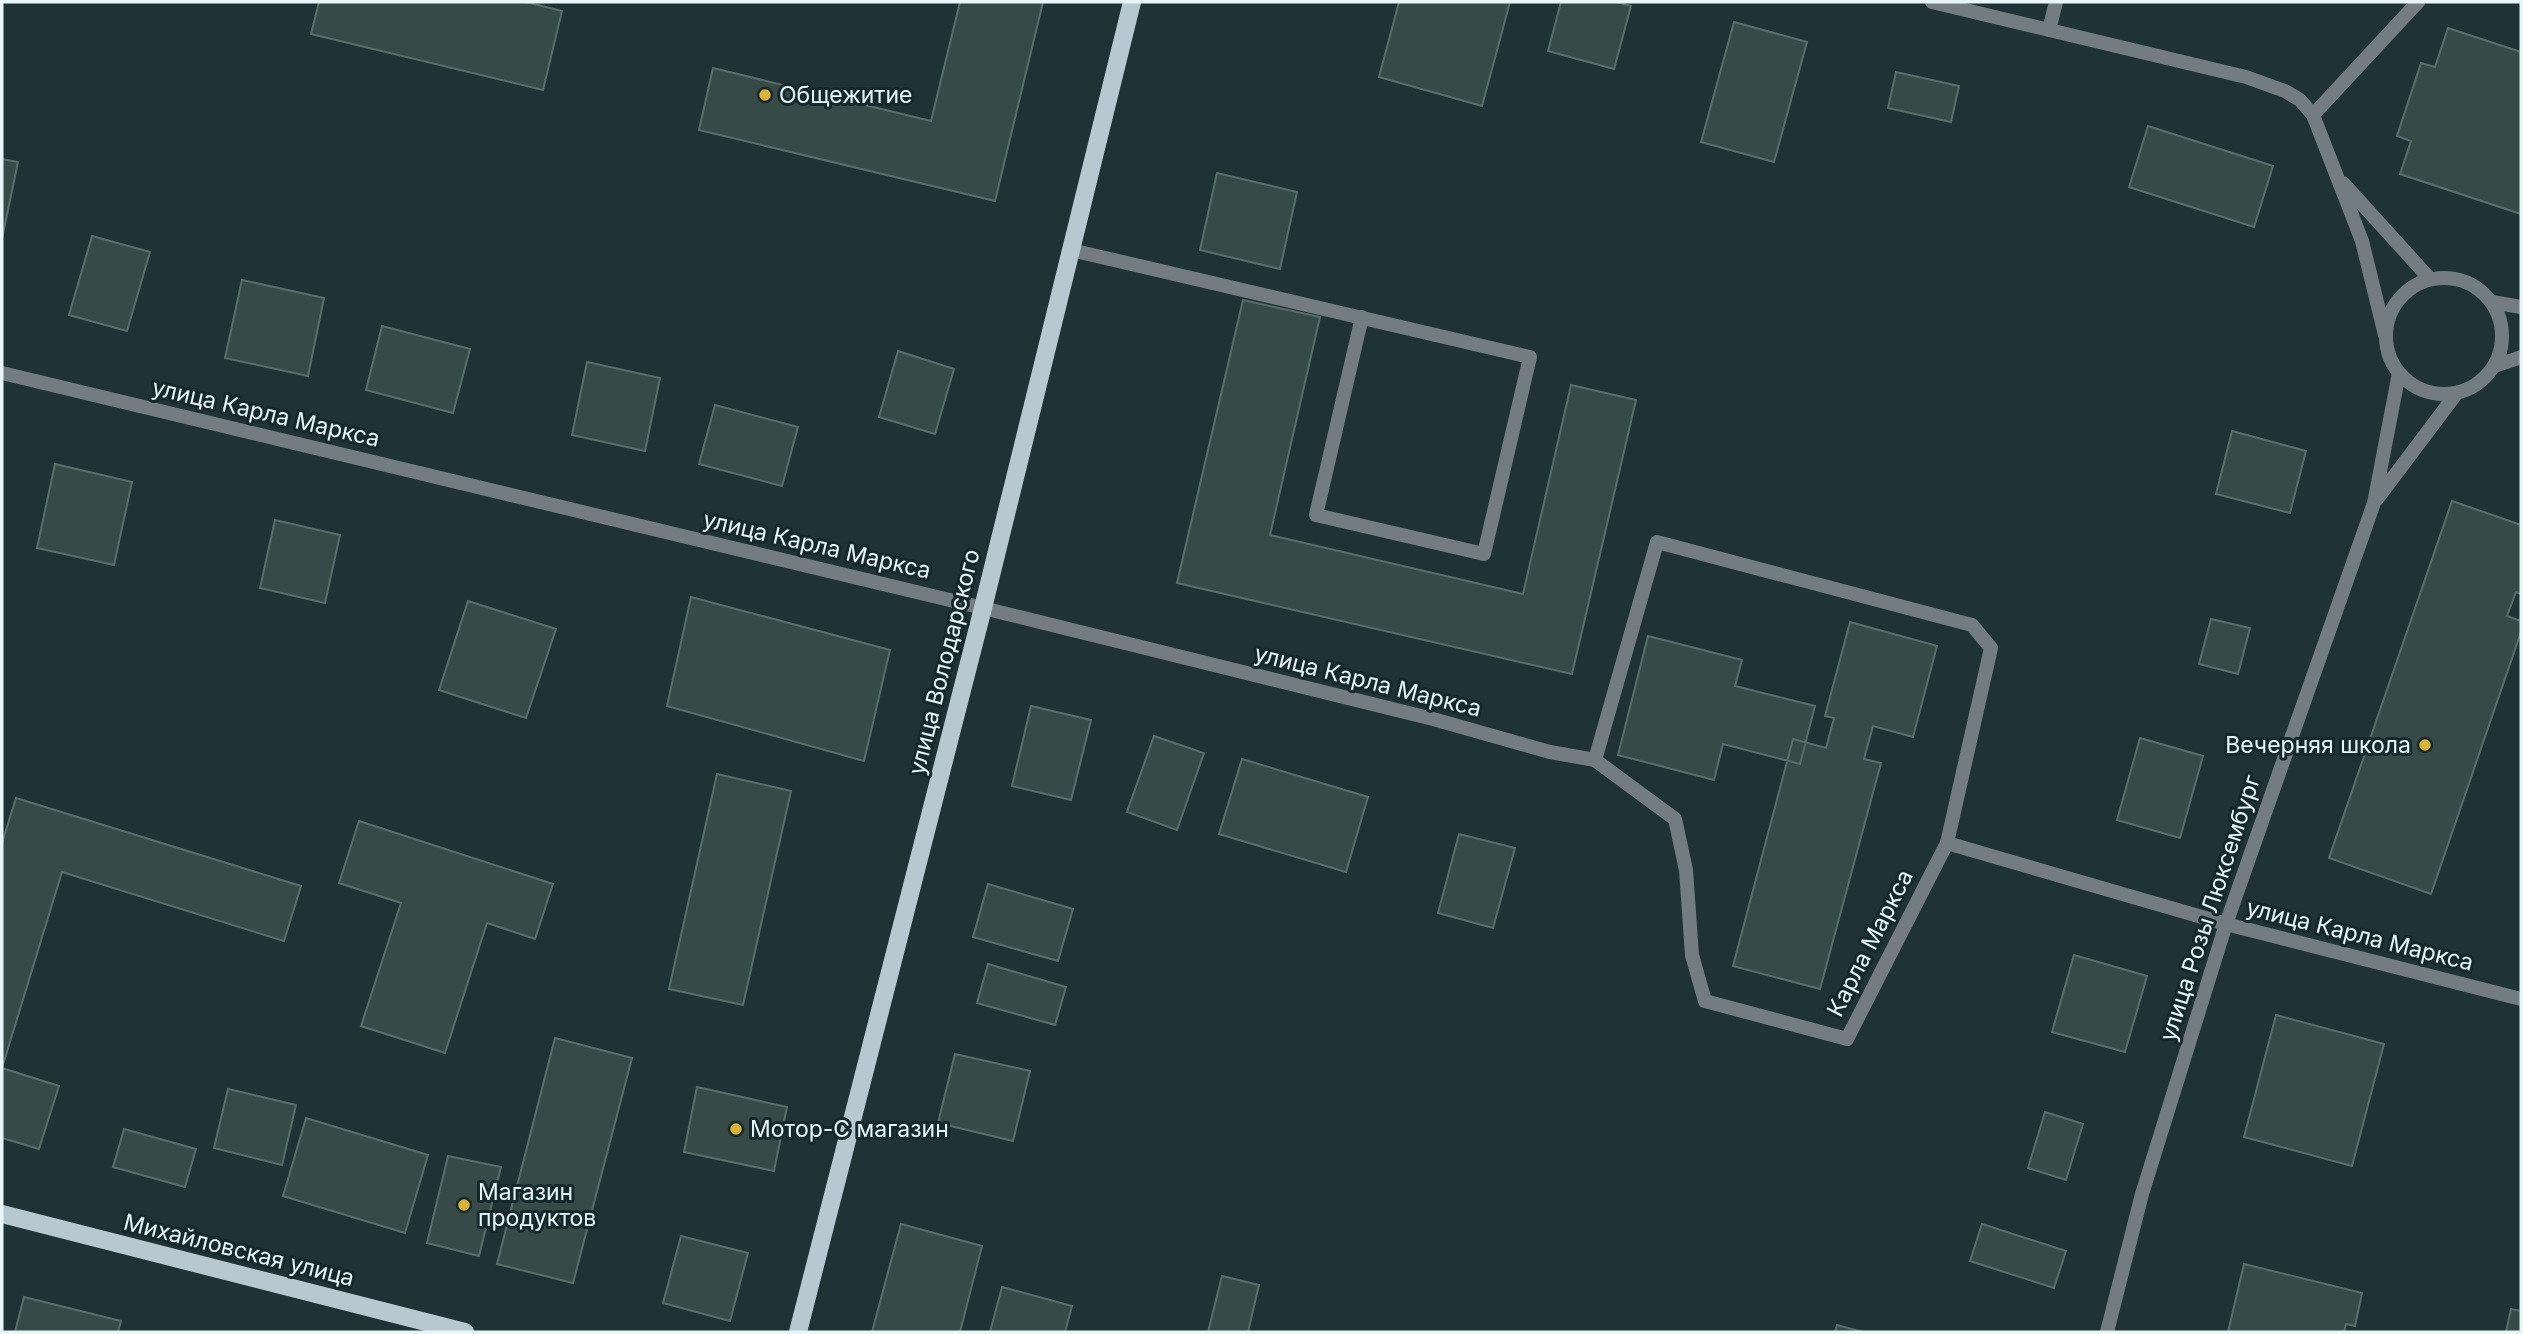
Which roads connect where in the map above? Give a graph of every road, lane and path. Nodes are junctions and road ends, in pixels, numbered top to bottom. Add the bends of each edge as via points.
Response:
1 (1132, 2) edge
2 (1932, 2) edge
3 (2056, 2) edge
4 (2418, 2) edge
5 (2049, 30) junction
6 (2313, 115) junction
7 (2336, 174) junction
8 (1071, 250) junction
9 (2430, 279) junction
10 (2492, 302) junction
11 (2521, 307) edge
12 (1362, 317) junction
13 (2385, 335) junction
14 (2521, 357) edge
15 (2495, 366) junction
16 (2, 373) edge
17 (2399, 373) junction
18 (2456, 394) junction
19 (2374, 503) junction
20 (983, 608) junction
21 (1595, 760) junction
22 (1947, 843) junction
23 (2225, 924) junction
24 (1692, 955) joint
25 (2521, 999) edge
26 (2, 1214) edge
27 (465, 1332) edge
28 (798, 1332) edge
29 (2107, 1332) edge

1 - 8 main road, улица Володарского
2 - 5 street
3 - 5 street
4 - 6 street
5 - 6 street via 2246,77 2285,91
6 - 7 street
7 - 9 street
7 - 13 street via 2365,252
8 - 12 street
8 - 20 main road, улица Володарского
9 - 10 street via 2456,279 2477,288
9 - 13 street via 2409,290 2391,311
10 - 11 street
10 - 15 street via 2502,324
12 - 12 street via 1530,357 1484,554 1316,515
13 - 17 street via 2389,356
14 - 15 street
15 - 18 street via 2476,386
16 - 20 street, улица Карла Маркса
17 - 18 street via 2430,393
17 - 19 street
18 - 19 street
19 - 23 street, улица Розы Люксембург
20 - 21 street, улица Карла Маркса
20 - 28 main road, улица Володарского
21 - 22 street via 1657,542 1972,625 1992,648
21 - 24 street, улица Карла Маркса via 1675,819 1686,870
22 - 23 street, улица Карла Маркса
22 - 24 street, Карла Маркса via 1847,1039 1705,1001
23 - 25 street, улица Карла Маркса
23 - 29 street, улица Розы Люксембург via 2141,1194
26 - 27 main road, Михайловская улица

